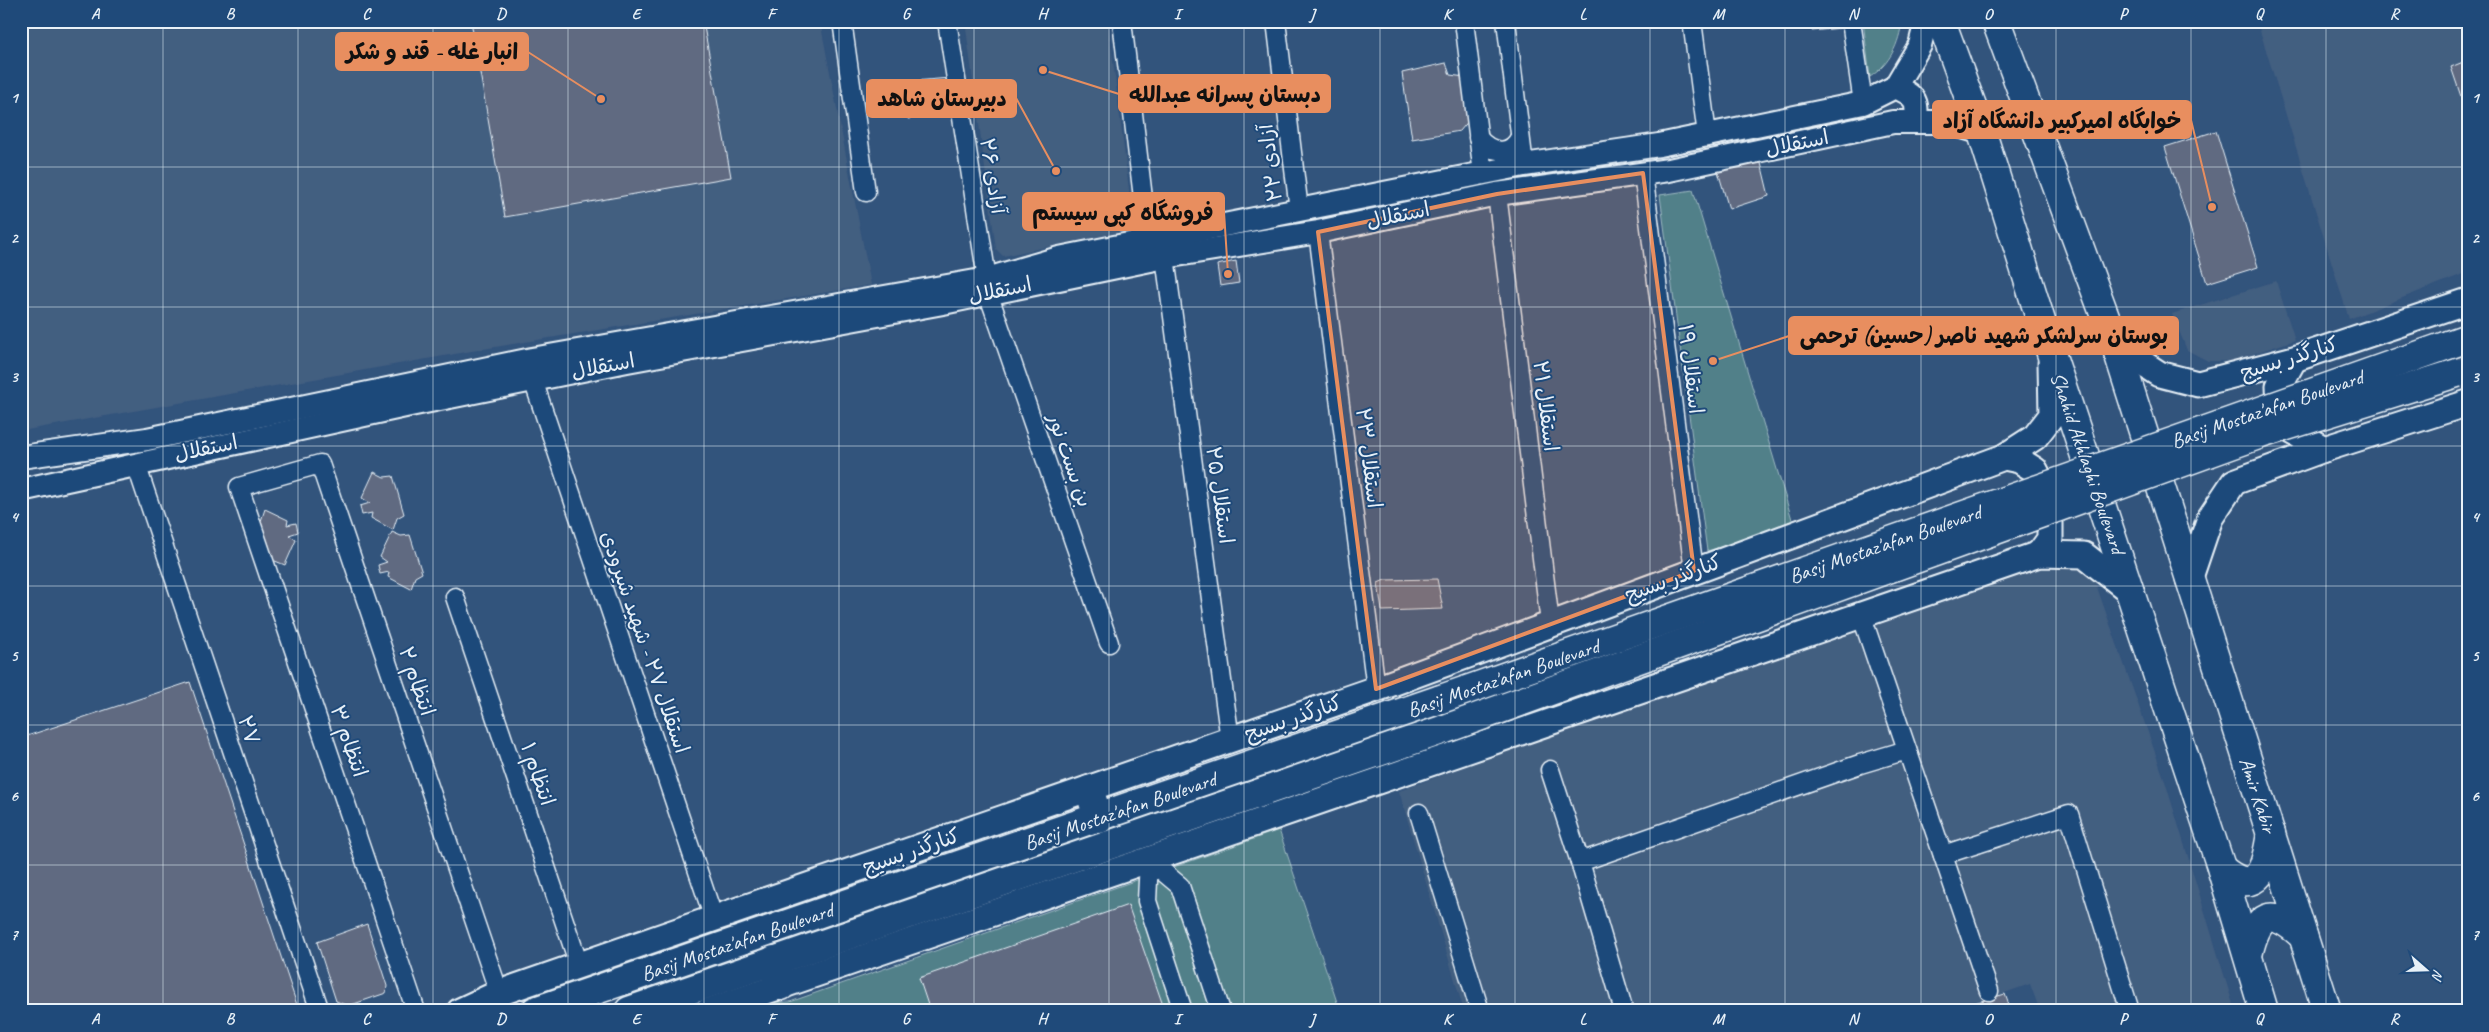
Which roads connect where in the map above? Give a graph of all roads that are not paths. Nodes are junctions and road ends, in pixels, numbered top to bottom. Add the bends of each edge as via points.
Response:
1 (842, 21) edge
2 (947, 21) edge
3 (1122, 21) edge
4 (1276, 21) edge
5 (1464, 21) edge
6 (1506, 21) edge
7 (1692, 21) edge
8 (1852, 21) edge
9 (1926, 21) edge
10 (1941, 21) edge
11 (1996, 21) edge
12 (1895, 87) junction
13 (1863, 102) junction
14 (1916, 122) junction
15 (1982, 133) junction
16 (1707, 135) junction
17 (1520, 137) junction
18 (1478, 138) junction
19 (1524, 165) junction
20 (1643, 172) junction
21 (1483, 174) junction
22 (1411, 188) junction
23 (866, 192) dead end
24 (1497, 194) junction
25 (1299, 210) junction
26 (1416, 211) junction
27 (1318, 232) junction
28 (1148, 240) junction
29 (1165, 257) junction
30 (987, 286) junction
31 (2468, 301) edge
32 (743, 330) junction
33 (2458, 342) edge
34 (2116, 346) junction
35 (2051, 353) junction
36 (2294, 359) junction
37 (2462, 371) edge
38 (533, 380) junction
39 (2468, 403) edge
40 (2324, 449) junction
41 (21, 457) edge
42 (2004, 457) junction
43 (136, 464) junction
44 (239, 486) joint
45 (21, 490) edge
46 (2038, 554) junction
47 (1694, 571) junction
48 (2189, 580) junction
49 (2131, 592) junction
50 (455, 597) dead end
51 (1861, 614) junction
52 (1550, 623) junction
53 (1109, 643) dead end
54 (1376, 689) junction
55 (1230, 740) junction
56 (1907, 750) junction
57 (1550, 770) dead end
58 (1089, 790) junction
59 (1419, 813) dead end
60 (1099, 819) junction
61 (2271, 833) junction
62 (1943, 855) junction
63 (1149, 860) junction
64 (1580, 862) junction
65 (2222, 869) junction
66 (714, 918) junction
67 (2303, 936) junction
68 (2248, 955) junction
69 (774, 960) junction
70 (579, 965) junction
71 (782, 986) junction
72 (1989, 991) dead end
73 (500, 993) junction
74 (739, 1005) edge
75 (320, 1011) edge
76 (416, 1011) edge
77 (460, 1011) edge
78 (535, 1011) edge
79 (629, 1011) edge
80 (708, 1011) edge
81 (1183, 1011) edge
82 (1221, 1011) edge
83 (1480, 1011) edge
84 (1624, 1011) edge
85 (2130, 1011) edge
86 (2264, 1011) edge
87 (2327, 1011) edge

1 - 23 street
2 - 30 street, آزادی ۲۶
3 - 28 street
4 - 25 street, آزادی ۲۲
5 - 18 street
6 - 17 street
7 - 16 street
8 - 13 street
9 - 12 street via 1920,45
10 - 15 main road, Shahid Akhlaghi Boulevard
11 - 34 main road
12 - 13 street, استقلال
12 - 14 street via 1911,94 1918,106
13 - 16 street, استقلال
14 - 15 street, استقلال via 1946,122
14 - 20 street, استقلال via 1893,122 1669,170
15 - 35 main road, Shahid Akhlaghi Boulevard
16 - 19 street, استقلال
17 - 18 street via 1504,151 1486,147
17 - 19 street
18 - 21 street
19 - 21 street, استقلال
20 - 24 street, استقلال
20 - 47 street, استقلال ۱۹
21 - 22 street, استقلال
22 - 25 street, استقلال
22 - 26 street
24 - 26 street, استقلال
24 - 52 street, استقلال ۲۱
25 - 28 street, استقلال
26 - 27 street, استقلال
27 - 29 street, استقلال
27 - 54 street, استقلال ۲۳
28 - 30 street, استقلال via 1060,258
29 - 30 street, استقلال
29 - 55 street, استقلال ۲۵
30 - 32 street, استقلال
30 - 53 street, بن بست نور
31 - 36 main road, کنارگذر بسیج
32 - 38 street, استقلال
32 - 41 street, استقلال via 532,359 147,438
33 - 60 main road, Basij Mostaz'afan Boulevard, bridge
34 - 36 main road, کنارگذر بسیج via 2158,374 2198,384
34 - 48 main road
35 - 42 main road, کنارگذر بسیج via 2052,415 2035,437
35 - 49 main road, Shahid Akhlaghi Boulevard
36 - 40 main road via 2279,386 2280,411 2292,431
37 - 69 main road, Basij Mostaz'afan Boulevard, bridge via 2262,434 1445,729
38 - 43 street, استقلال
38 - 66 street, استقلال ۲۷ - شهید شیرودی
39 - 40 main road
40 - 48 main road via 2234,482 2210,518
42 - 46 main road via 2018,460 2035,470 2050,499 2050,539
42 - 47 main road, کنارگذر بسیج
43 - 45 street, استقلال
43 - 75 street, ۲۷
44 - 73 street, انتظام ۲ via 320,464
44 - 76 street, انتظام ۳
46 - 49 main road via 2084,555
46 - 51 main road
47 - 52 main road, کنارگذر بسیج
48 - 61 main road, Amir Kabir
49 - 65 main road
50 - 70 street, انتظام ۱
51 - 56 street
51 - 63 main road
52 - 54 main road, کنارگذر بسیج
54 - 55 main road, کنارگذر بسیج
55 - 58 main road, کنارگذر بسیج
56 - 62 street
56 - 64 street
57 - 64 street
58 - 60 main road
58 - 66 main road, کنارگذر بسیج
59 - 83 street
60 - 78 main road, Basij Mostaz'afan Boulevard
61 - 65 main road via 2265,861 2256,879 2240,882
61 - 67 main road, Amir Kabir
62 - 72 street
62 - 85 street via 2069,814
63 - 71 main road
63 - 81 street via 1147,901
63 - 82 street via 1180,886
64 - 84 street
65 - 68 main road
66 - 70 main road, کنارگذر بسیج
67 - 68 main road via 2288,922 2269,917 2257,927
67 - 87 main road, Amir Kabir
68 - 86 main road
69 - 71 main road
69 - 79 main road, Basij Mostaz'afan Boulevard
70 - 73 main road, کنارگذر بسیج
71 - 74 main road
73 - 77 main road, کنارگذر بسیج
74 - 80 main road

